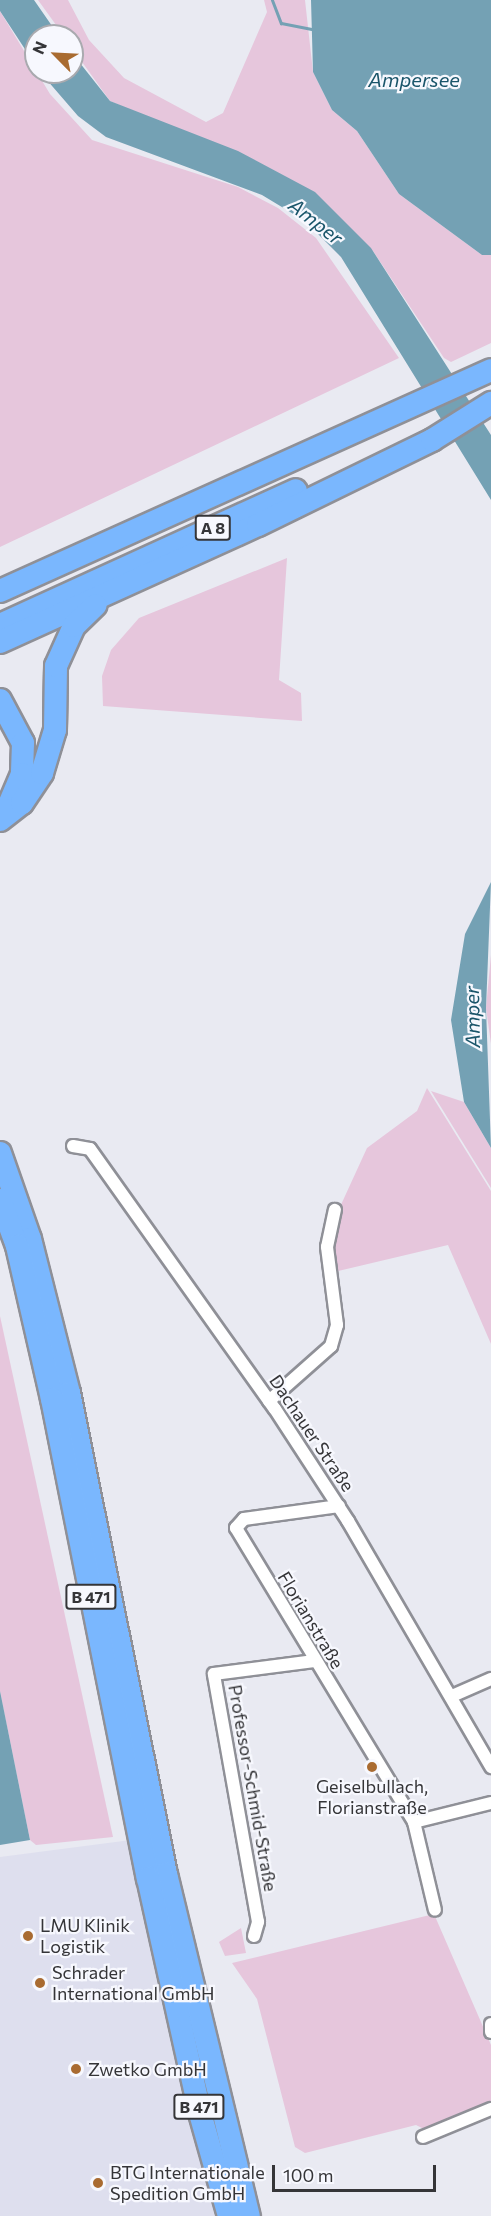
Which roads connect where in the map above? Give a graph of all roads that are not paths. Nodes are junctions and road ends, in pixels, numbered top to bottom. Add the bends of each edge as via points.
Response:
1 (490, 370) edge
2 (491, 402) edge
3 (429, 435) junction
4 (120, 588) junction
5 (0, 591) edge
6 (0, 625) edge
7 (0, 642) edge
8 (0, 700) edge
9 (0, 815) edge
10 (0, 820) edge
11 (73, 1146) dead end
12 (0, 1153) edge
13 (0, 1200) edge
14 (335, 1210) dead end
15 (269, 1401) junction
16 (339, 1506) junction
17 (314, 1661) junction
18 (491, 1679) edge
19 (452, 1696) junction
20 (491, 1767) edge
21 (491, 1803) edge
22 (414, 1822) junction
23 (435, 1910) dead end
24 (254, 1936) dead end
25 (491, 2024) edge
26 (491, 2032) edge
27 (491, 2109) edge
28 (423, 2137) dead end
29 (229, 2216) edge
30 (249, 2216) edge

1 - 5 highway, A 8
2 - 3 highway, A 8
3 - 4 highway
3 - 6 highway, A 8
4 - 7 highway
4 - 10 highway via 90,609 63,646 56,666 51,748 34,788
8 - 9 highway via 20,728 24,756 16,793
11 - 15 street, Dachauer Straße via 90,1149
12 - 30 highway, B 471 via 30,1239 69,1393 166,1874
13 - 29 highway, B 471 via 17,1246 52,1399 150,1889
14 - 15 street via 327,1247 337,1325 331,1346
15 - 16 street, Dachauer Straße
16 - 17 street, Florianstraße via 244,1519 236,1528
16 - 19 street, Dachauer Straße
17 - 22 street, Florianstraße
17 - 24 street, Professor-Schmid-Straße via 214,1674 258,1922
18 - 19 street
19 - 20 street, Dachauer Straße
21 - 22 street
22 - 23 street, Florianstraße
25 - 26 street
27 - 28 street

